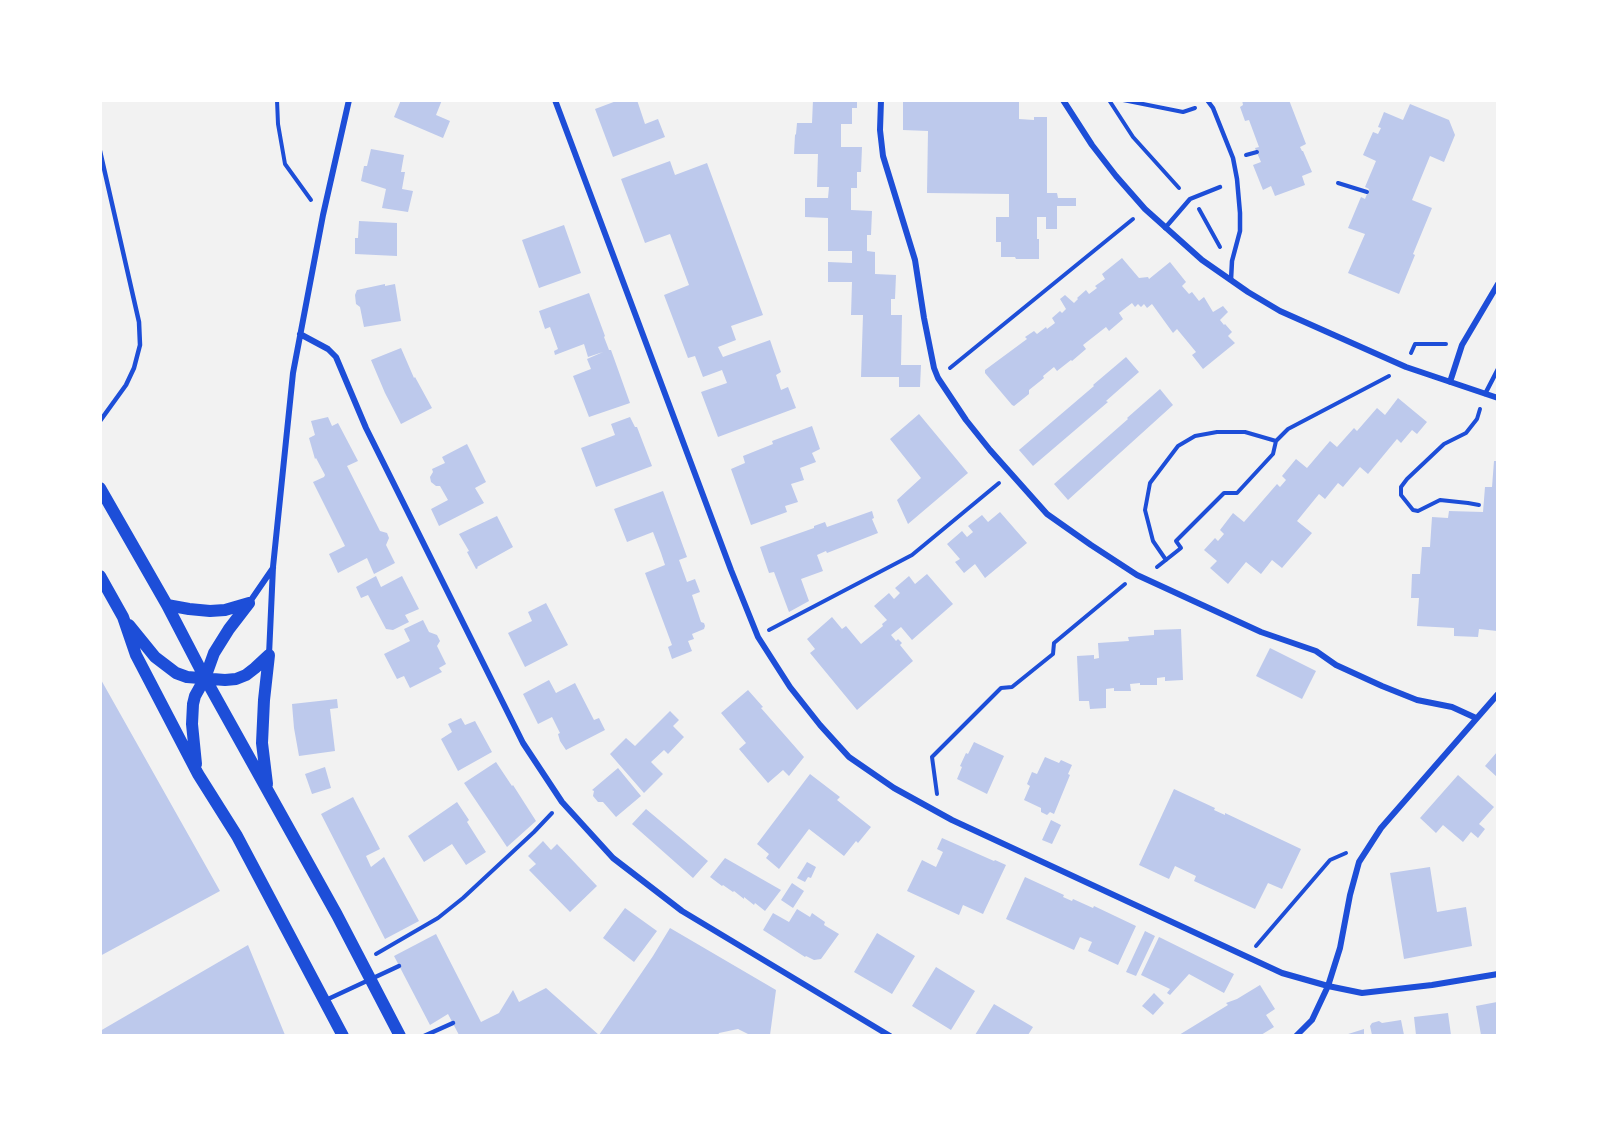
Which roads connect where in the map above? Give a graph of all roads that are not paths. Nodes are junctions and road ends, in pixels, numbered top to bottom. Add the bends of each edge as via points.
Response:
1 (349, 100) edge
2 (555, 100) edge
3 (881, 100) edge
4 (1063, 100) edge
5 (1207, 100) edge
6 (100, 151) edge
7 (1220, 187) dead end
8 (1165, 228) junction
9 (1231, 280) junction
10 (1497, 284) edge
11 (300, 334) junction
12 (1497, 369) edge
13 (1450, 382) junction
14 (1485, 394) junction
15 (1497, 398) edge
16 (100, 421) edge
17 (101, 491) edge
18 (273, 567) junction
19 (100, 576) edge
20 (249, 603) junction
21 (167, 605) junction
22 (123, 617) junction
23 (269, 655) junction
24 (205, 678) junction
25 (1497, 694) edge
26 (1476, 718) junction
27 (198, 774) junction
28 (267, 791) junction
29 (399, 966) dead end
30 (1497, 974) edge
31 (371, 978) junction
32 (1328, 986) junction
33 (324, 1001) junction
34 (453, 1023) dead end
35 (343, 1035) edge
36 (400, 1035) edge
37 (424, 1035) edge
38 (890, 1035) edge
39 (1296, 1035) edge

1 - 11 street
2 - 32 street via 758,637 820,725 849,757 952,820 1282,973
3 - 26 street via 882,156 915,260 938,378 966,420 1047,514 1137,575 1261,632 1316,651 1336,665 1383,686
4 - 8 street via 1092,145
5 - 9 lane via 1233,158 1238,179 1240,231
6 - 16 lane via 139,322 140,345 126,385
7 - 8 lane via 1190,199
8 - 9 street
9 - 13 street via 1280,311 1406,367
10 - 13 street via 1462,345
11 - 18 street
11 - 38 street via 336,357 366,428 523,743 562,802 613,858 682,911
12 - 14 lane
13 - 14 street
14 - 15 street
17 - 21 main road
18 - 20 street
18 - 23 street
19 - 22 main road
20 - 21 main road via 210,611
20 - 24 main road via 214,653
21 - 24 main road
22 - 24 main road via 163,664 187,677
22 - 27 main road via 136,655
23 - 24 main road via 236,679
23 - 28 main road via 262,743
24 - 27 main road via 195,696 192,713
24 - 28 main road
25 - 26 street
26 - 32 street via 1381,828 1359,862
27 - 33 main road via 237,836
28 - 31 main road
29 - 31 lane
30 - 32 street via 1362,993
31 - 33 lane
31 - 36 main road
32 - 39 street via 1312,1020
33 - 35 main road
34 - 37 lane

